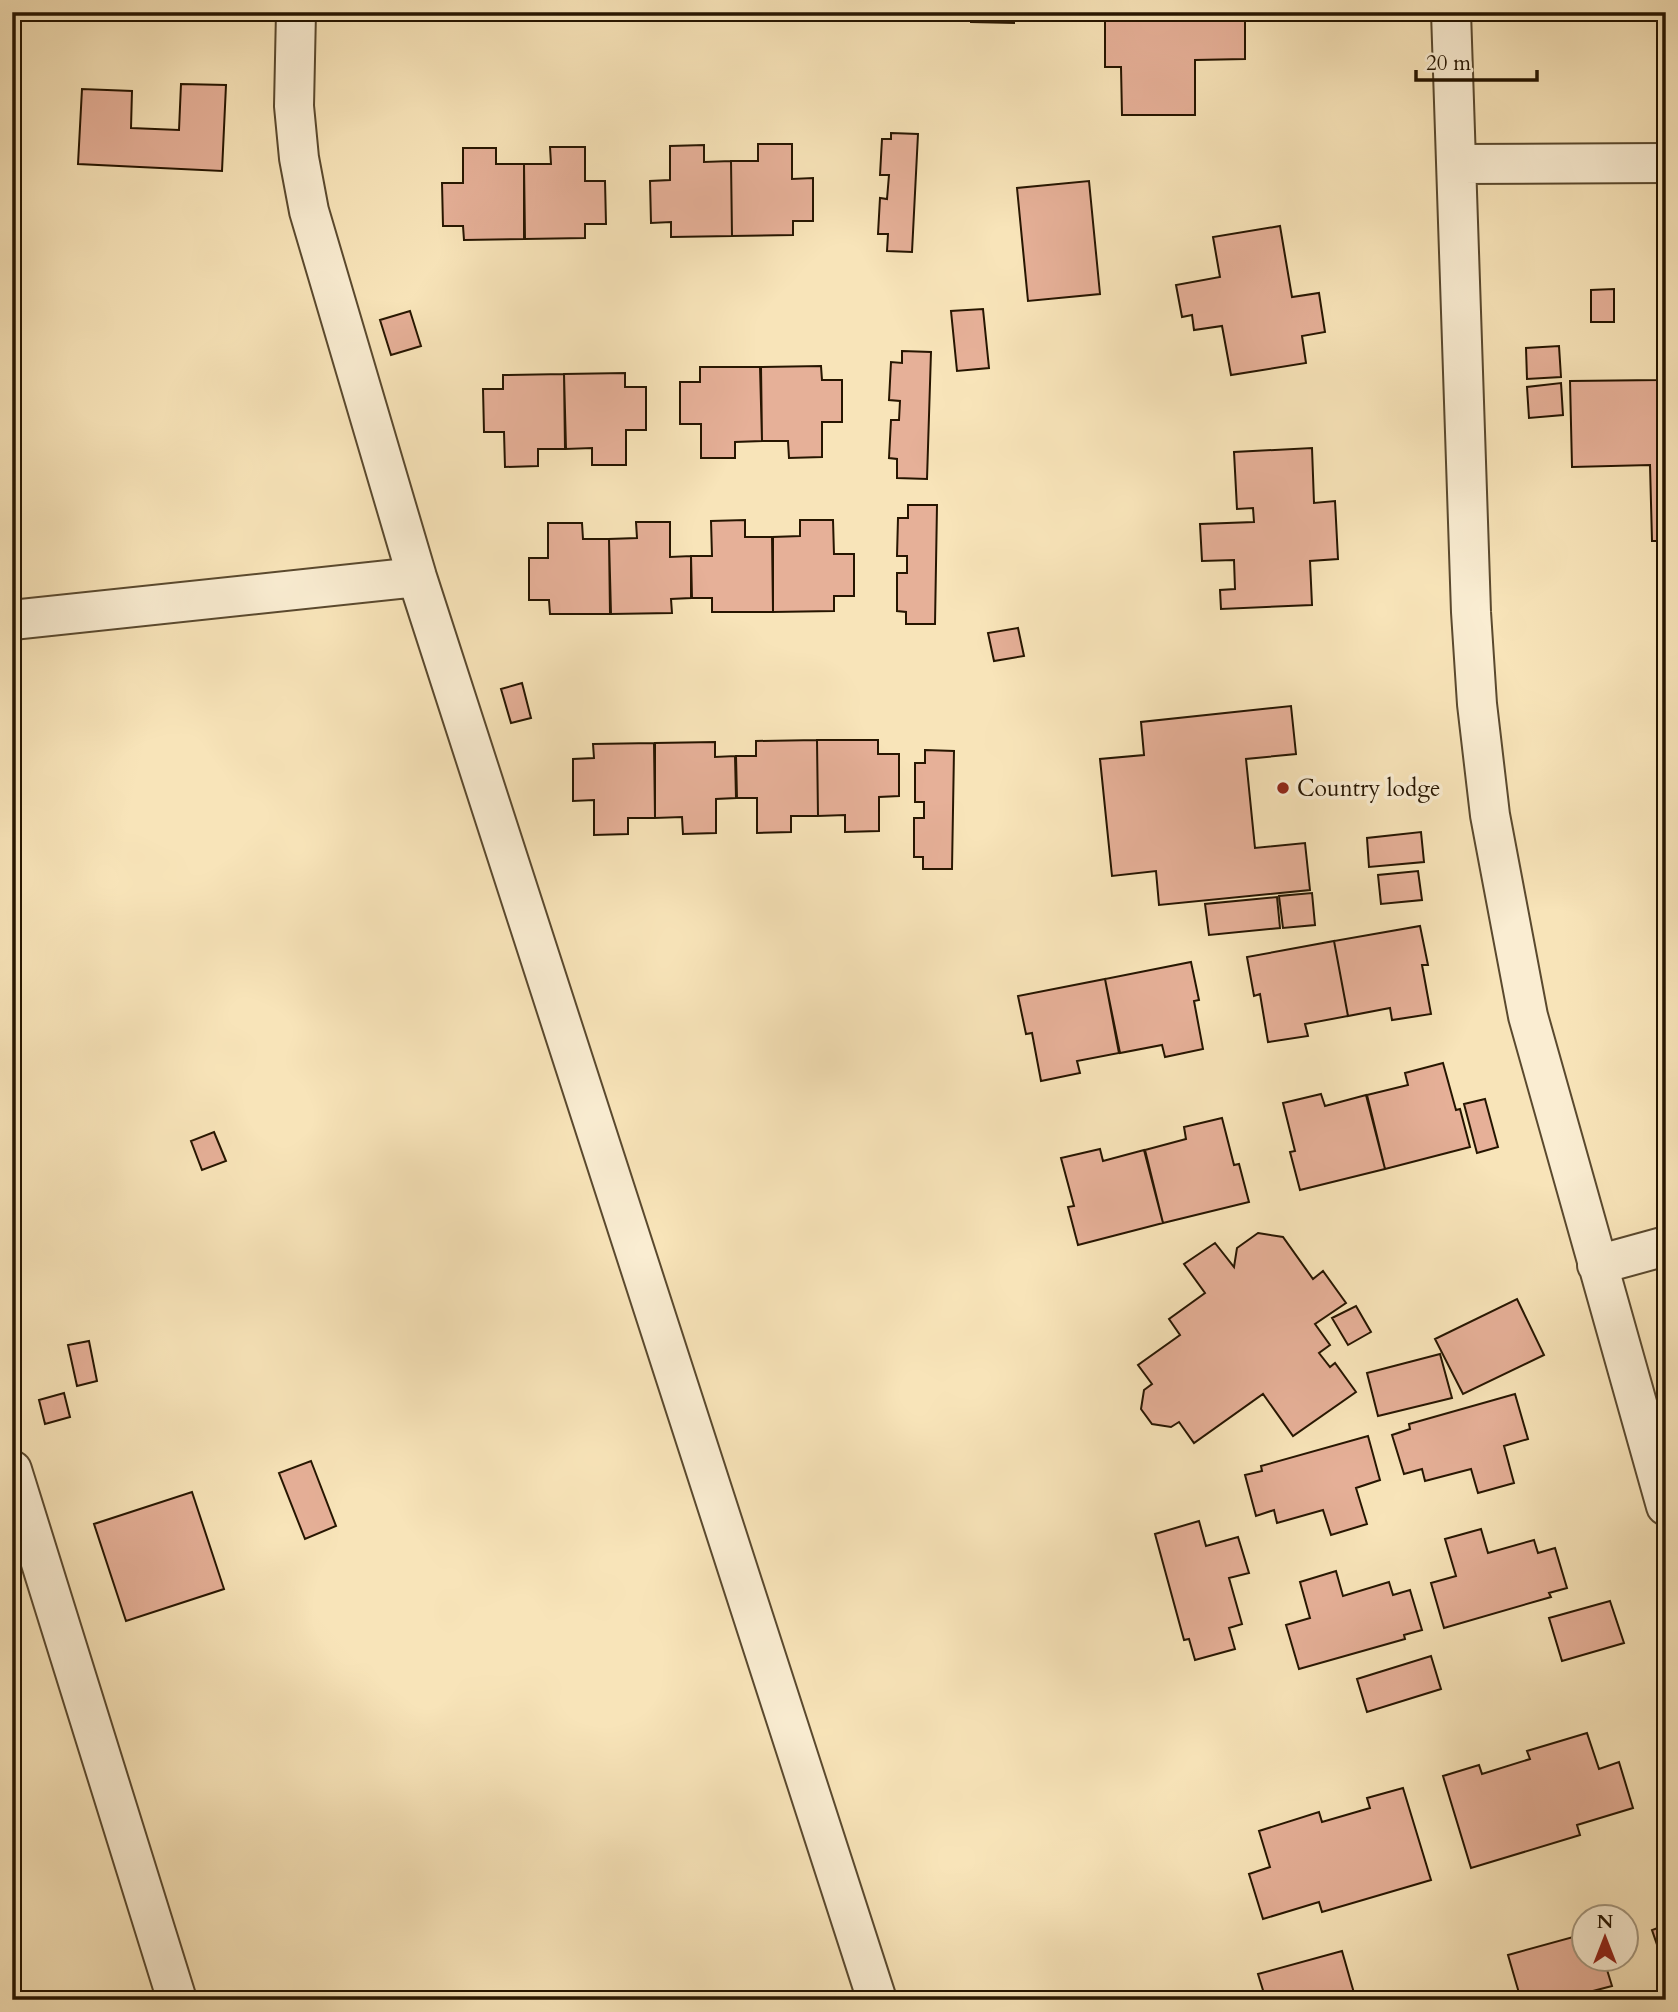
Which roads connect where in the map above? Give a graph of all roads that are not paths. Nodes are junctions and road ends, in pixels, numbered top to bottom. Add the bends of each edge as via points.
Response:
1 (296, 12) edge
2 (1451, 12) edge
3 (1666, 163) edge
4 (1458, 164) junction
5 (417, 577) junction
6 (12, 620) edge
7 (1666, 1246) edge
8 (1597, 1265) junction
9 (12, 1470) edge
10 (1666, 1506) edge
11 (177, 2000) edge
12 (877, 2000) edge

1 - 5 street via 294,106 309,211
2 - 4 street
3 - 4 street
4 - 8 street via 1471,612 1490,815 1528,1016
5 - 6 street
5 - 12 street
7 - 8 street
8 - 10 street
9 - 11 street

